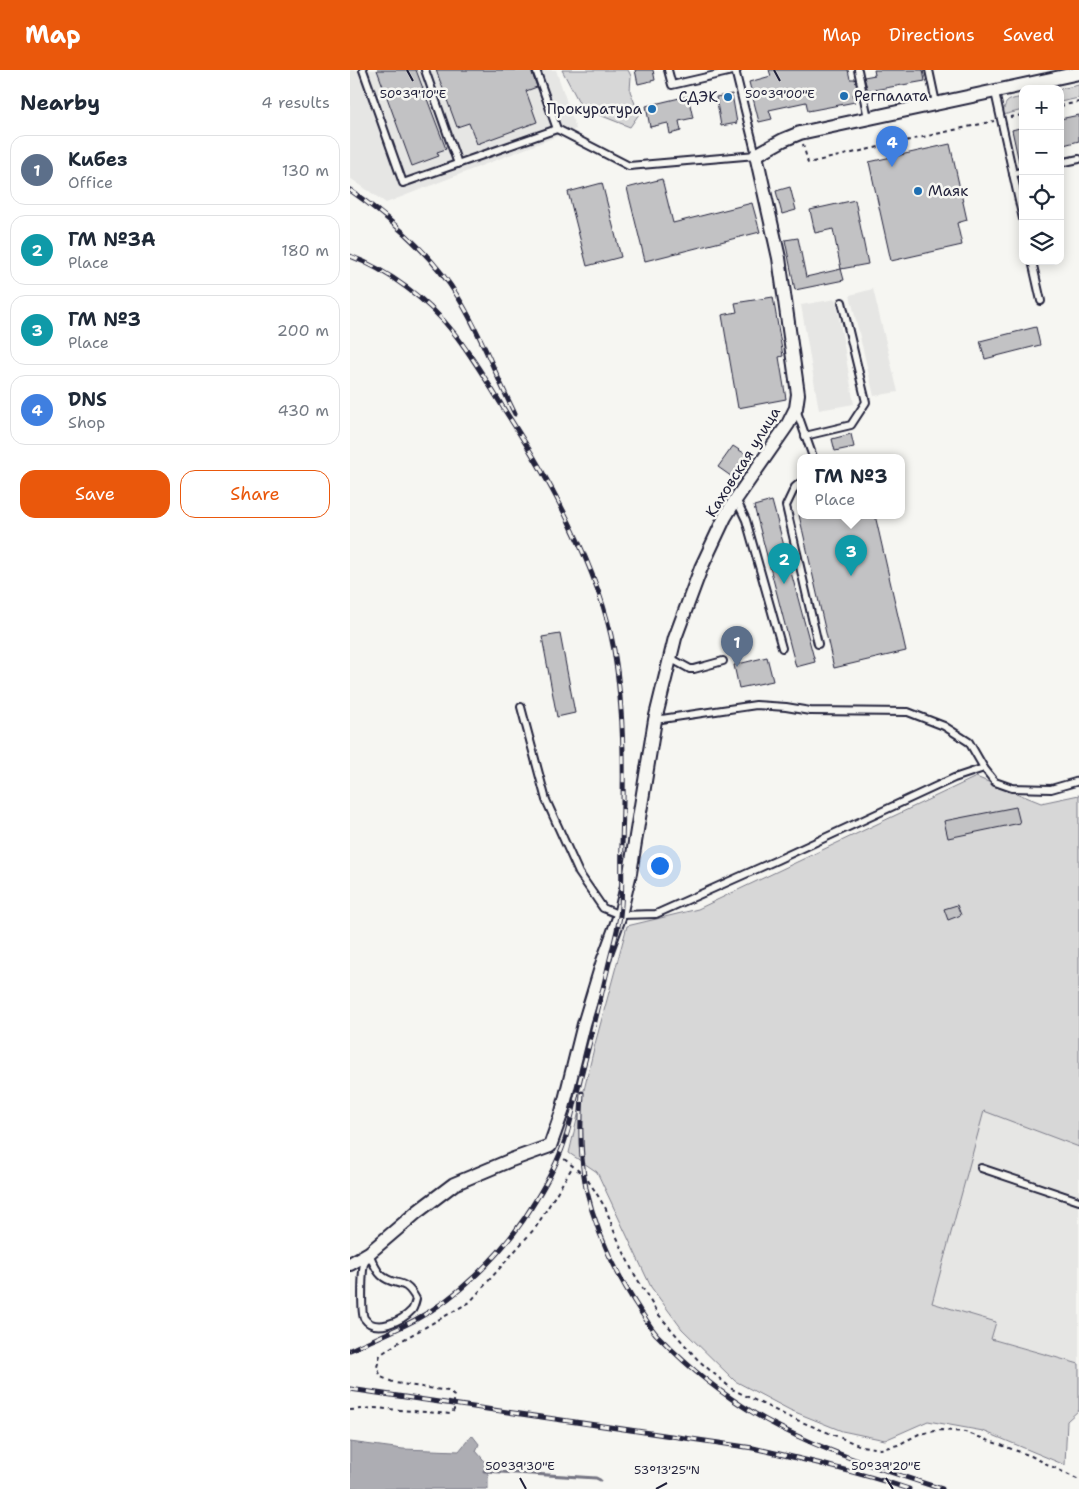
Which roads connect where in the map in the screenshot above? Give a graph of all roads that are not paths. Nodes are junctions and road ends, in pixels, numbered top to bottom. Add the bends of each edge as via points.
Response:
1 (363, 70) edge
2 (425, 70) edge
3 (536, 70) edge
4 (668, 70) edge
5 (736, 70) edge
6 (858, 70) edge
7 (929, 70) edge
8 (1075, 73) edge
9 (995, 92) junction
10 (936, 103) junction
11 (868, 118) junction
12 (557, 129) junction
13 (756, 155) junction
14 (1079, 159) edge
15 (1064, 162) edge
16 (458, 164) junction
17 (1019, 173) edge
18 (1013, 174) junction
19 (1019, 201) edge
20 (1033, 265) edge
21 (1041, 301) dead end
22 (842, 302) dead end
23 (796, 408) junction
24 (806, 436) junction
25 (813, 454) edge
26 (797, 485) edge
27 (736, 500) junction
28 (818, 644) dead end
29 (782, 648) dead end
30 (670, 658) junction
31 (723, 661) dead end
32 (521, 707) dead end
33 (655, 720) junction
34 (984, 768) junction
35 (1079, 782) edge
36 (620, 915) junction
37 (981, 1168) dead end
38 (1079, 1201) edge
39 (369, 1253) junction
40 (350, 1264) edge

1 - 16 lane via 403,183
2 - 16 lane
3 - 12 lane
4 - 5 lane via 672,85
5 - 13 lane
6 - 11 lane
7 - 10 lane
8 - 9 street
9 - 10 street
9 - 18 lane
10 - 11 street
11 - 13 street via 800,133
12 - 13 lane via 629,166
12 - 16 lane
13 - 23 street, Каховская улица via 779,258 798,394
14 - 15 lane
17 - 18 lane
18 - 19 lane
20 - 21 lane
22 - 24 lane via 866,402 851,425
23 - 24 lane
23 - 27 street, Каховская улица
24 - 25 lane
26 - 28 lane via 786,506
27 - 29 lane via 746,520
27 - 30 street, Каховская улица via 701,568
30 - 31 lane via 690,669
30 - 33 street, Каховская улица
32 - 36 lane via 546,800 579,873 603,908
33 - 34 lane via 756,705 810,711 908,712 944,726 969,742
33 - 36 street, Каховская улица
34 - 35 lane via 995,782 1012,788 1051,789
34 - 36 lane via 954,778 656,914
36 - 39 street, Каховская улица via 600,970 550,1146 454,1184
37 - 38 lane
39 - 39 lane via 364,1266 362,1310 364,1318 379,1326 401,1318 413,1309 416,1299 402,1283 389,1281 380,1275
39 - 40 street

